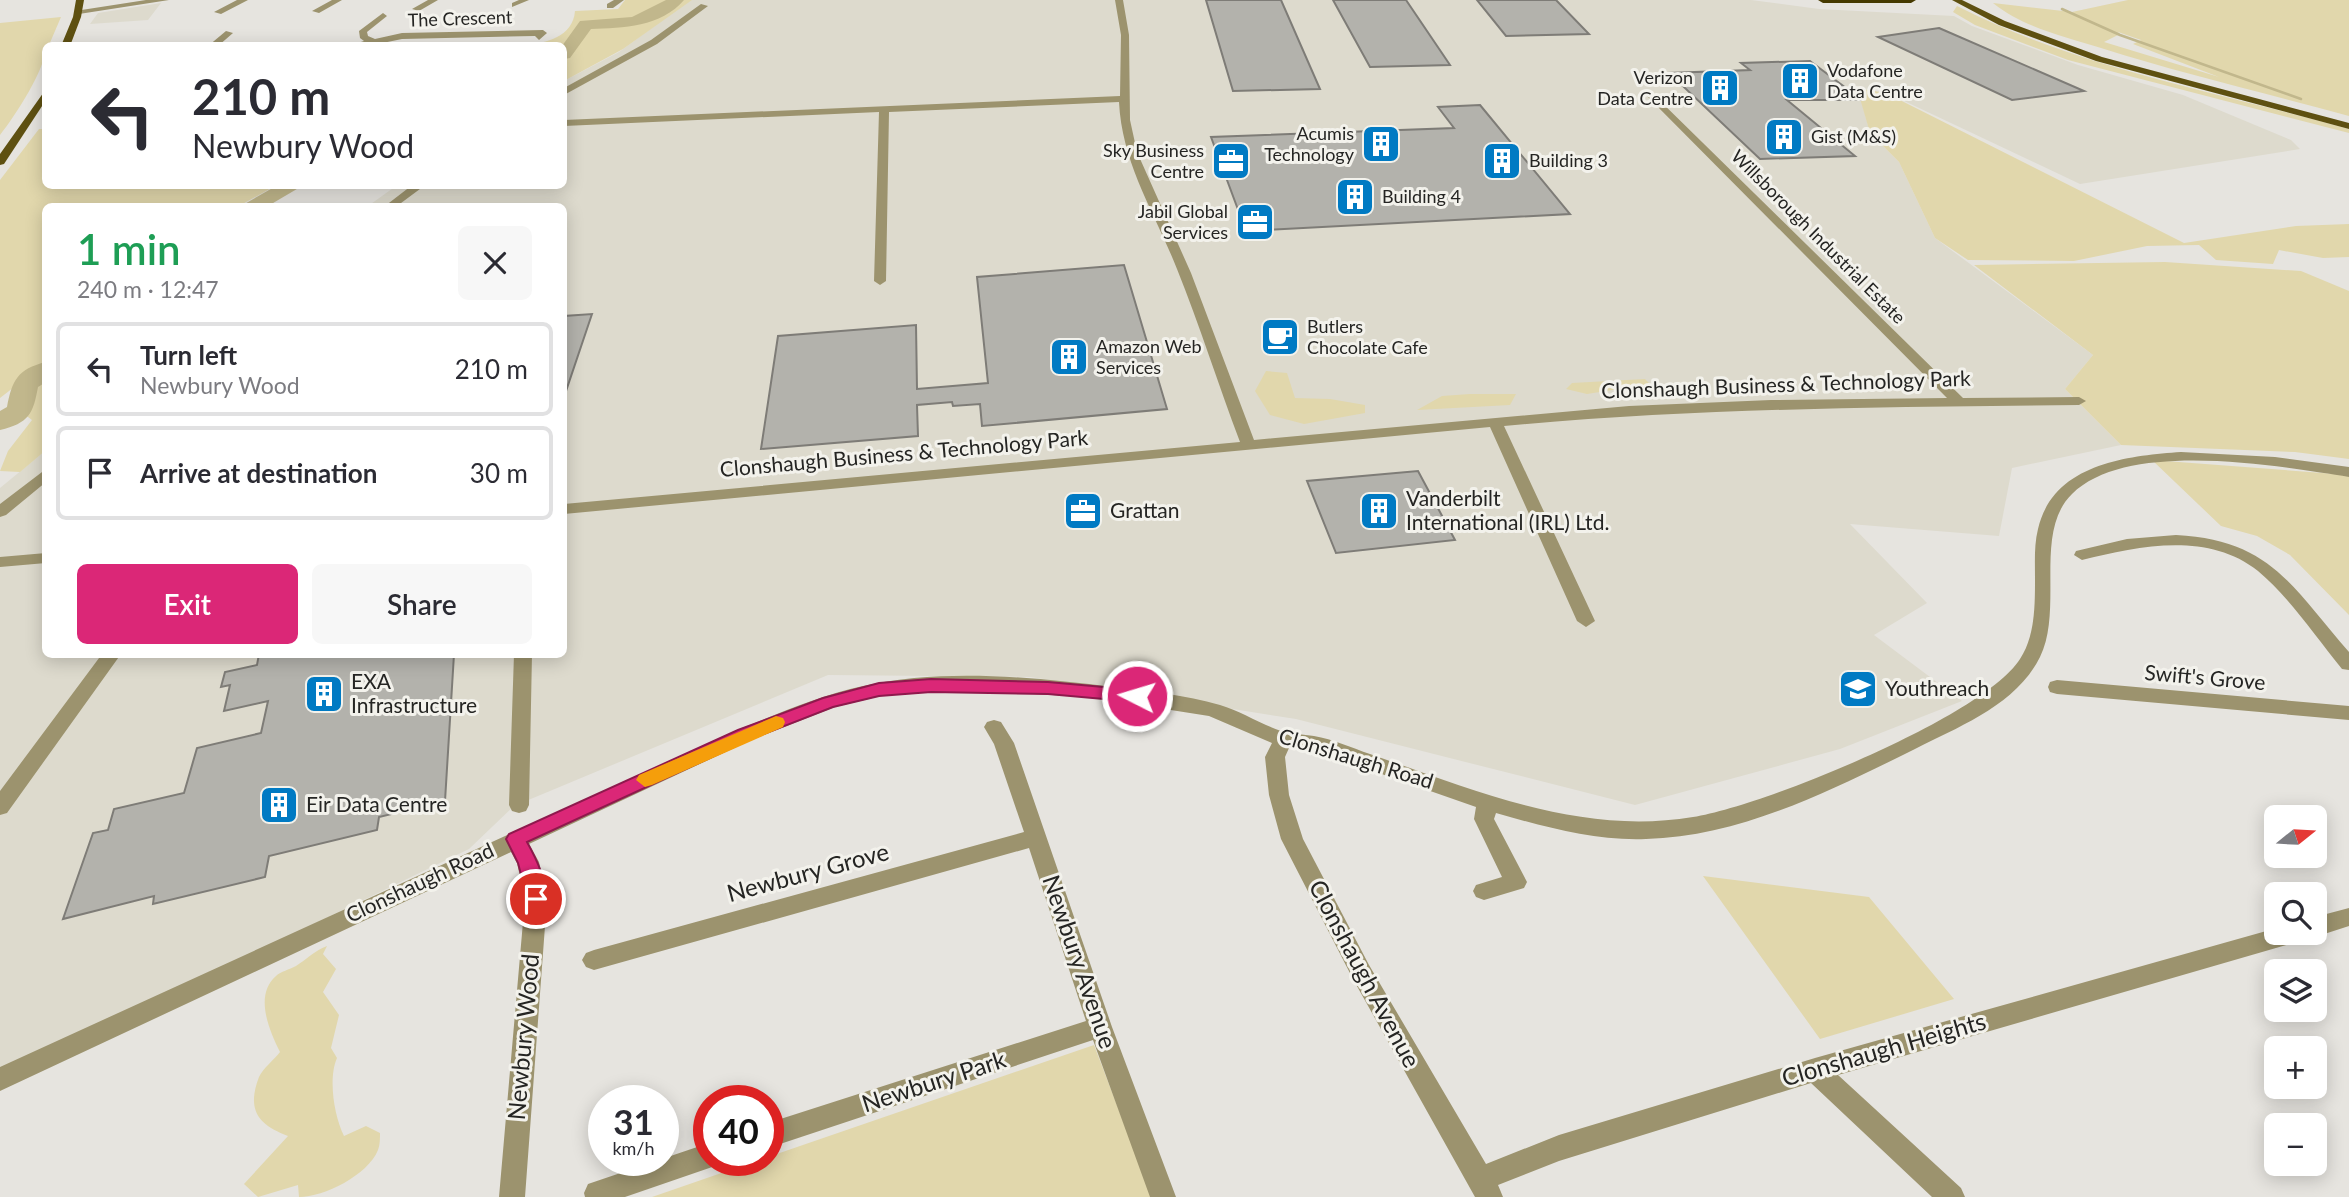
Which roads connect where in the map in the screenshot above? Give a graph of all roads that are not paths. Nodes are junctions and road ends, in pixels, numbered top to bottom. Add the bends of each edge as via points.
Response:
1 (80, 0) edge
2 (90, 0) edge
3 (163, 0) edge
4 (244, 0) edge
5 (338, 0) edge
6 (434, 0) edge
7 (525, 0) edge
8 (620, 0) edge
9 (1119, 0) edge
10 (1823, 0) edge
11 (1911, 0) edge
12 (1956, 0) edge
13 (1966, 0) edge
14 (515, 5) dead end
15 (610, 6) dead end
16 (704, 6) dead end
17 (416, 9) dead end
18 (316, 10) dead end
19 (79, 11) junction
20 (218, 12) dead end
21 (383, 16) dead end
22 (229, 33) dead end
23 (476, 33) junction
24 (539, 37) dead end
25 (371, 40) junction
26 (67, 42) edge
27 (217, 42) edge
28 (365, 42) edge
29 (467, 42) edge
30 (567, 90) edge
31 (1651, 95) dead end
32 (42, 99) edge
33 (1125, 99) junction
34 (884, 110) junction
35 (567, 123) edge
36 (2349, 124) edge
37 (0, 162) edge
38 (414, 189) edge
39 (394, 203) edge
40 (880, 281) dead end
41 (2079, 401) dead end
42 (1960, 403) junction
43 (1494, 421) junction
44 (1248, 444) junction
45 (2349, 472) edge
46 (42, 477) edge
47 (567, 509) edge
48 (0, 512) edge
49 (2082, 555) dead end
50 (42, 558) edge
51 (0, 562) edge
52 (1586, 621) dead end
53 (109, 658) edge
54 (523, 658) edge
55 (2349, 664) edge
56 (2057, 687) dead end
57 (2349, 713) edge
58 (993, 727) dead end
59 (1283, 739) junction
60 (1488, 801) junction
61 (519, 805) dead end
62 (0, 807) edge
63 (1036, 837) junction
64 (515, 839) junction
65 (1484, 891) dead end
66 (2349, 917) edge
67 (2327, 923) edge
68 (2264, 942) edge
69 (594, 960) dead end
70 (1100, 1027) junction
71 (1815, 1070) junction
72 (0, 1079) edge
73 (784, 1131) edge
74 (693, 1161) edge
75 (1484, 1188) edge
76 (597, 1193) dead end
77 (512, 1197) edge
78 (1163, 1197) edge
79 (1952, 1197) edge

1 - 19 main road
2 - 19 main road
3 - 19 street
4 - 20 street
5 - 18 street
6 - 17 street
7 - 14 street
8 - 15 street
9 - 33 street via 1127,28
10 - 11 highway
12 - 36 main road via 2094,57
13 - 36 main road via 2014,24 2102,55
16 - 30 street via 654,42
19 - 26 main road
21 - 25 street, The Crescent via 363,31 364,38
22 - 27 street
23 - 24 street, The Crescent via 543,33
23 - 25 street, The Crescent
23 - 29 street
25 - 28 street, The Crescent
31 - 42 street, Willsborough Industrial Estate
32 - 37 main road
33 - 34 street
33 - 44 street via 1128,137 1143,187 1175,247
34 - 35 street
34 - 40 street
38 - 39 street
41 - 42 street, Clonshaugh Business & Technology Park
42 - 43 street, Clonshaugh Business & Technology Park via 1771,404
43 - 44 street, Clonshaugh Business & Technology Park
43 - 52 street
44 - 47 street, Clonshaugh Business & Technology Park
45 - 60 street, Clonshaugh Road via 2262,461 2168,457 2133,461 2084,477 2053,505 2043,554 2044,623 2034,656 2014,680 1973,711 1765,808 1707,825 1652,832 1600,830
46 - 48 street
49 - 55 street via 2160,541 2231,547 2262,566
50 - 51 street
53 - 62 street
54 - 61 street
56 - 57 street, Swift's Grove
58 - 63 street, Newbury Avenue via 1004,743
59 - 60 street, Clonshaugh Road via 1314,743
59 - 64 street, Clonshaugh Road via 1212,709 1137,696 931,685 879,690 829,702 744,735
59 - 75 street, Clonshaugh Avenue via 1275,757 1279,795 1292,839
60 - 65 street via 1484,819 1516,882
63 - 69 street, Newbury Grove
63 - 70 street, Newbury Avenue
64 - 72 street, Clonshaugh Road
64 - 77 street, Newbury Wood via 528,862 536,899
66 - 67 street
68 - 71 street, Clonshaugh Heights
70 - 73 street, Newbury Park
70 - 78 street, Newbury Avenue
71 - 75 street, Clonshaugh Heights via 1559,1148
71 - 79 street
74 - 76 street

